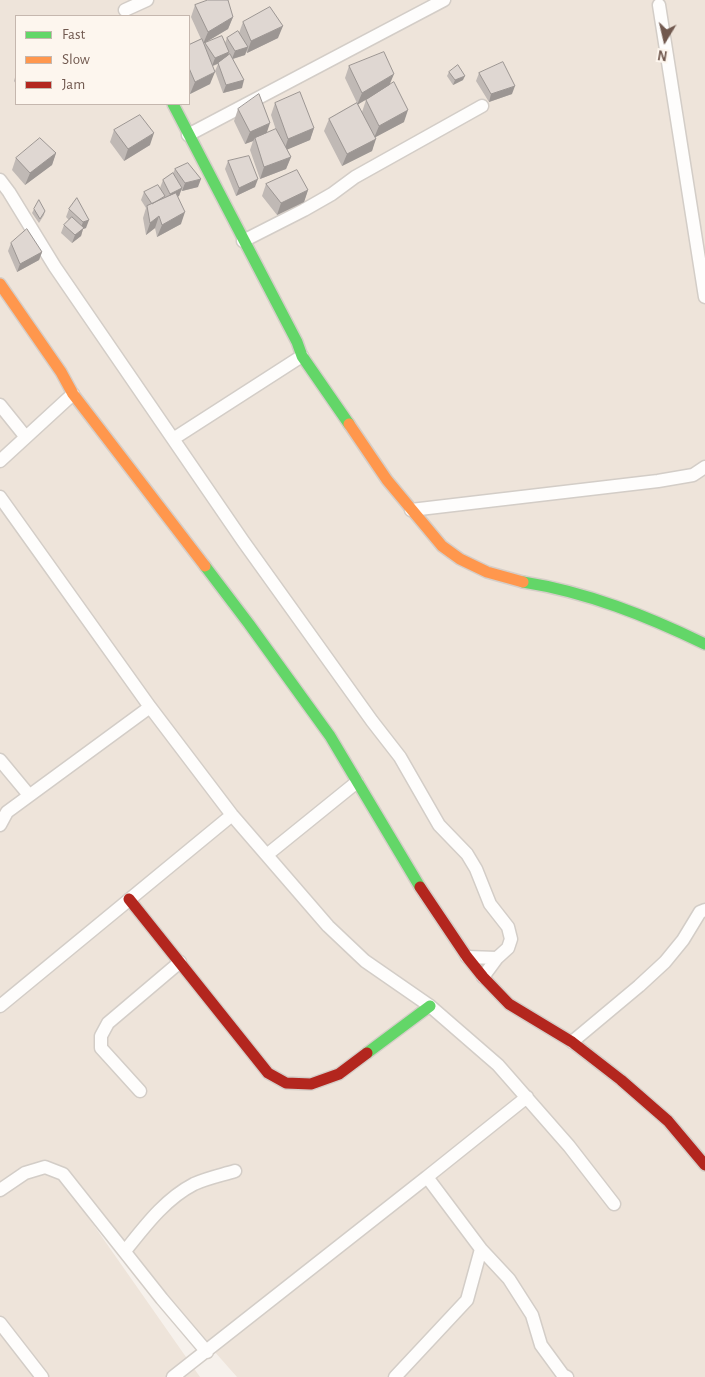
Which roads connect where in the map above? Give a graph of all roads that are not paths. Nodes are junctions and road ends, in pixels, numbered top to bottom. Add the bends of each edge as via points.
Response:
1 (146, 0) edge
2 (444, 0) edge
3 (659, 5) dead end
4 (124, 9) edge
5 (173, 105) edge
6 (482, 106) dead end
7 (188, 135) junction
8 (0, 180) edge
9 (243, 241) junction
10 (0, 284) edge
11 (705, 297) edge
12 (302, 356) junction
13 (73, 394) junction
14 (0, 405) edge
15 (25, 436) junction
16 (173, 439) junction
17 (0, 461) edge
18 (705, 467) edge
19 (0, 497) edge
20 (411, 510) junction
21 (705, 644) edge
22 (150, 707) junction
23 (0, 760) edge
24 (358, 782) junction
25 (29, 795) junction
26 (232, 815) junction
27 (0, 825) edge
28 (268, 854) junction
29 (130, 899) junction
30 (705, 910) edge
31 (467, 957) junction
32 (497, 958) junction
33 (180, 962) junction
34 (483, 978) junction
35 (0, 1006) edge
36 (430, 1006) junction
37 (572, 1042) junction
38 (140, 1091) dead end
39 (527, 1097) junction
40 (705, 1165) edge
41 (235, 1171) dead end
42 (427, 1177) junction
43 (0, 1190) edge
44 (614, 1204) dead end
45 (482, 1249) junction
46 (125, 1251) junction
47 (0, 1323) edge
48 (207, 1352) junction
49 (42, 1377) edge
50 (173, 1377) edge
51 (395, 1377) edge
52 (567, 1377) edge

1 - 4 street
2 - 7 street
3 - 11 street
5 - 7 street
6 - 9 street via 355,176 325,198
7 - 9 street
8 - 16 street via 55,267
9 - 12 street
10 - 13 street via 62,372
12 - 16 street
12 - 20 street
13 - 15 street
13 - 24 street via 249,624 330,736
14 - 15 street
15 - 17 street
16 - 32 street via 400,757 440,825 467,854 490,904 508,927 511,940 508,948
18 - 20 street via 693,475 658,481
19 - 22 street
20 - 21 street via 442,546 460,560 517,581 593,598 655,620
22 - 25 street
22 - 26 street
23 - 25 street
24 - 28 street
24 - 31 street via 408,868
25 - 27 street via 7,812
26 - 28 street
26 - 29 street
28 - 36 street via 328,926 365,961
29 - 33 street
29 - 35 street
30 - 37 street via 700,912 665,962
31 - 32 street
31 - 34 street
32 - 34 street
33 - 36 street via 268,1073 286,1083 311,1084 339,1074
33 - 38 street via 108,1023 101,1036 101,1048
34 - 37 street via 509,1004
36 - 39 street via 498,1065
37 - 40 street via 668,1121
39 - 42 street
39 - 44 street
41 - 46 street via 196,1184 174,1197 147,1223
42 - 45 street
42 - 48 street
43 - 46 street via 25,1172 45,1167 63,1174
45 - 51 street via 467,1300
45 - 52 street via 509,1279 532,1315 541,1346
46 - 48 street
47 - 49 street
48 - 50 street

